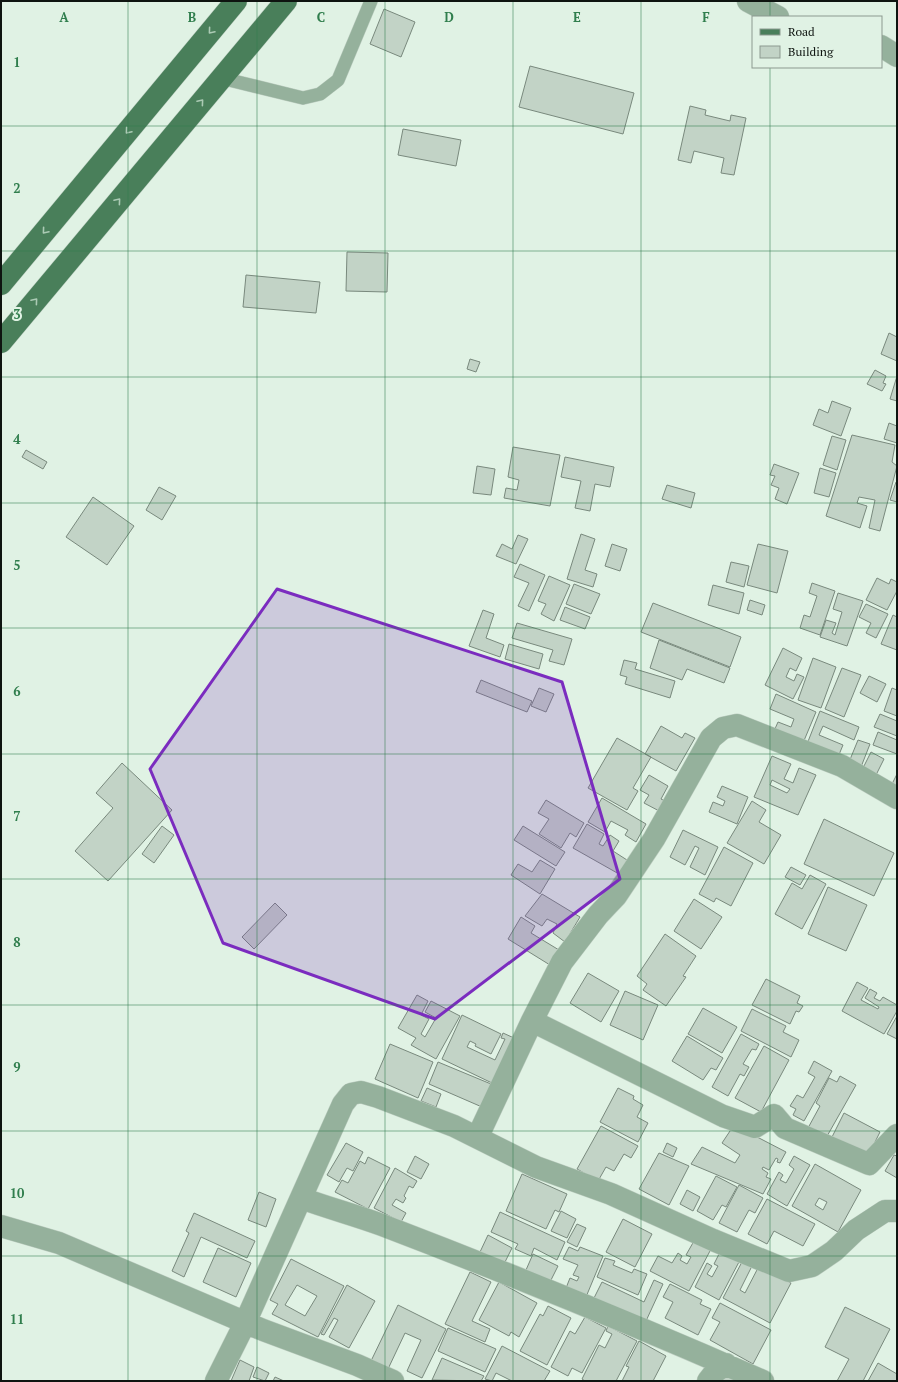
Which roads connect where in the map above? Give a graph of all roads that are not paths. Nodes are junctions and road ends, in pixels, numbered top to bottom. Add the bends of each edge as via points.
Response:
1 (236, 1) edge
2 (286, 1) edge
3 (371, 1) edge
4 (748, 1) edge
5 (776, 16) edge
6 (882, 47) edge
7 (897, 56) edge
8 (220, 78) junction
9 (1, 284) edge
10 (1, 342) edge
11 (897, 798) edge
12 (532, 1021) junction
13 (897, 1135) edge
14 (478, 1136) junction
15 (301, 1198) junction
16 (897, 1211) edge
17 (1, 1226) edge
18 (245, 1323) junction
19 (726, 1364) junction
20 (216, 1381) edge
21 (393, 1381) edge
22 (708, 1381) edge
23 (763, 1381) edge

1 -> 9 main road
2 - 8 main road
3 - 8 lane via 338,80 320,94 303,98
4 - 5 street
6 - 7 street
10 -> 8 main road
11 - 12 street via 842,766 737,726 723,728 711,738 702,752 654,839 616,896 562,962
12 - 13 street via 723,1116 755,1127 774,1115 785,1128 870,1164
12 - 14 street
14 - 15 street via 378,1097 360,1092 351,1094 343,1104
14 - 16 street via 536,1167 610,1194 789,1271 812,1266 834,1251 856,1230 885,1211
15 - 18 street
15 - 19 street via 380,1224 465,1257
17 - 18 street via 59,1243
18 - 20 street
18 - 21 street via 357,1364
19 - 22 street
19 - 23 street

